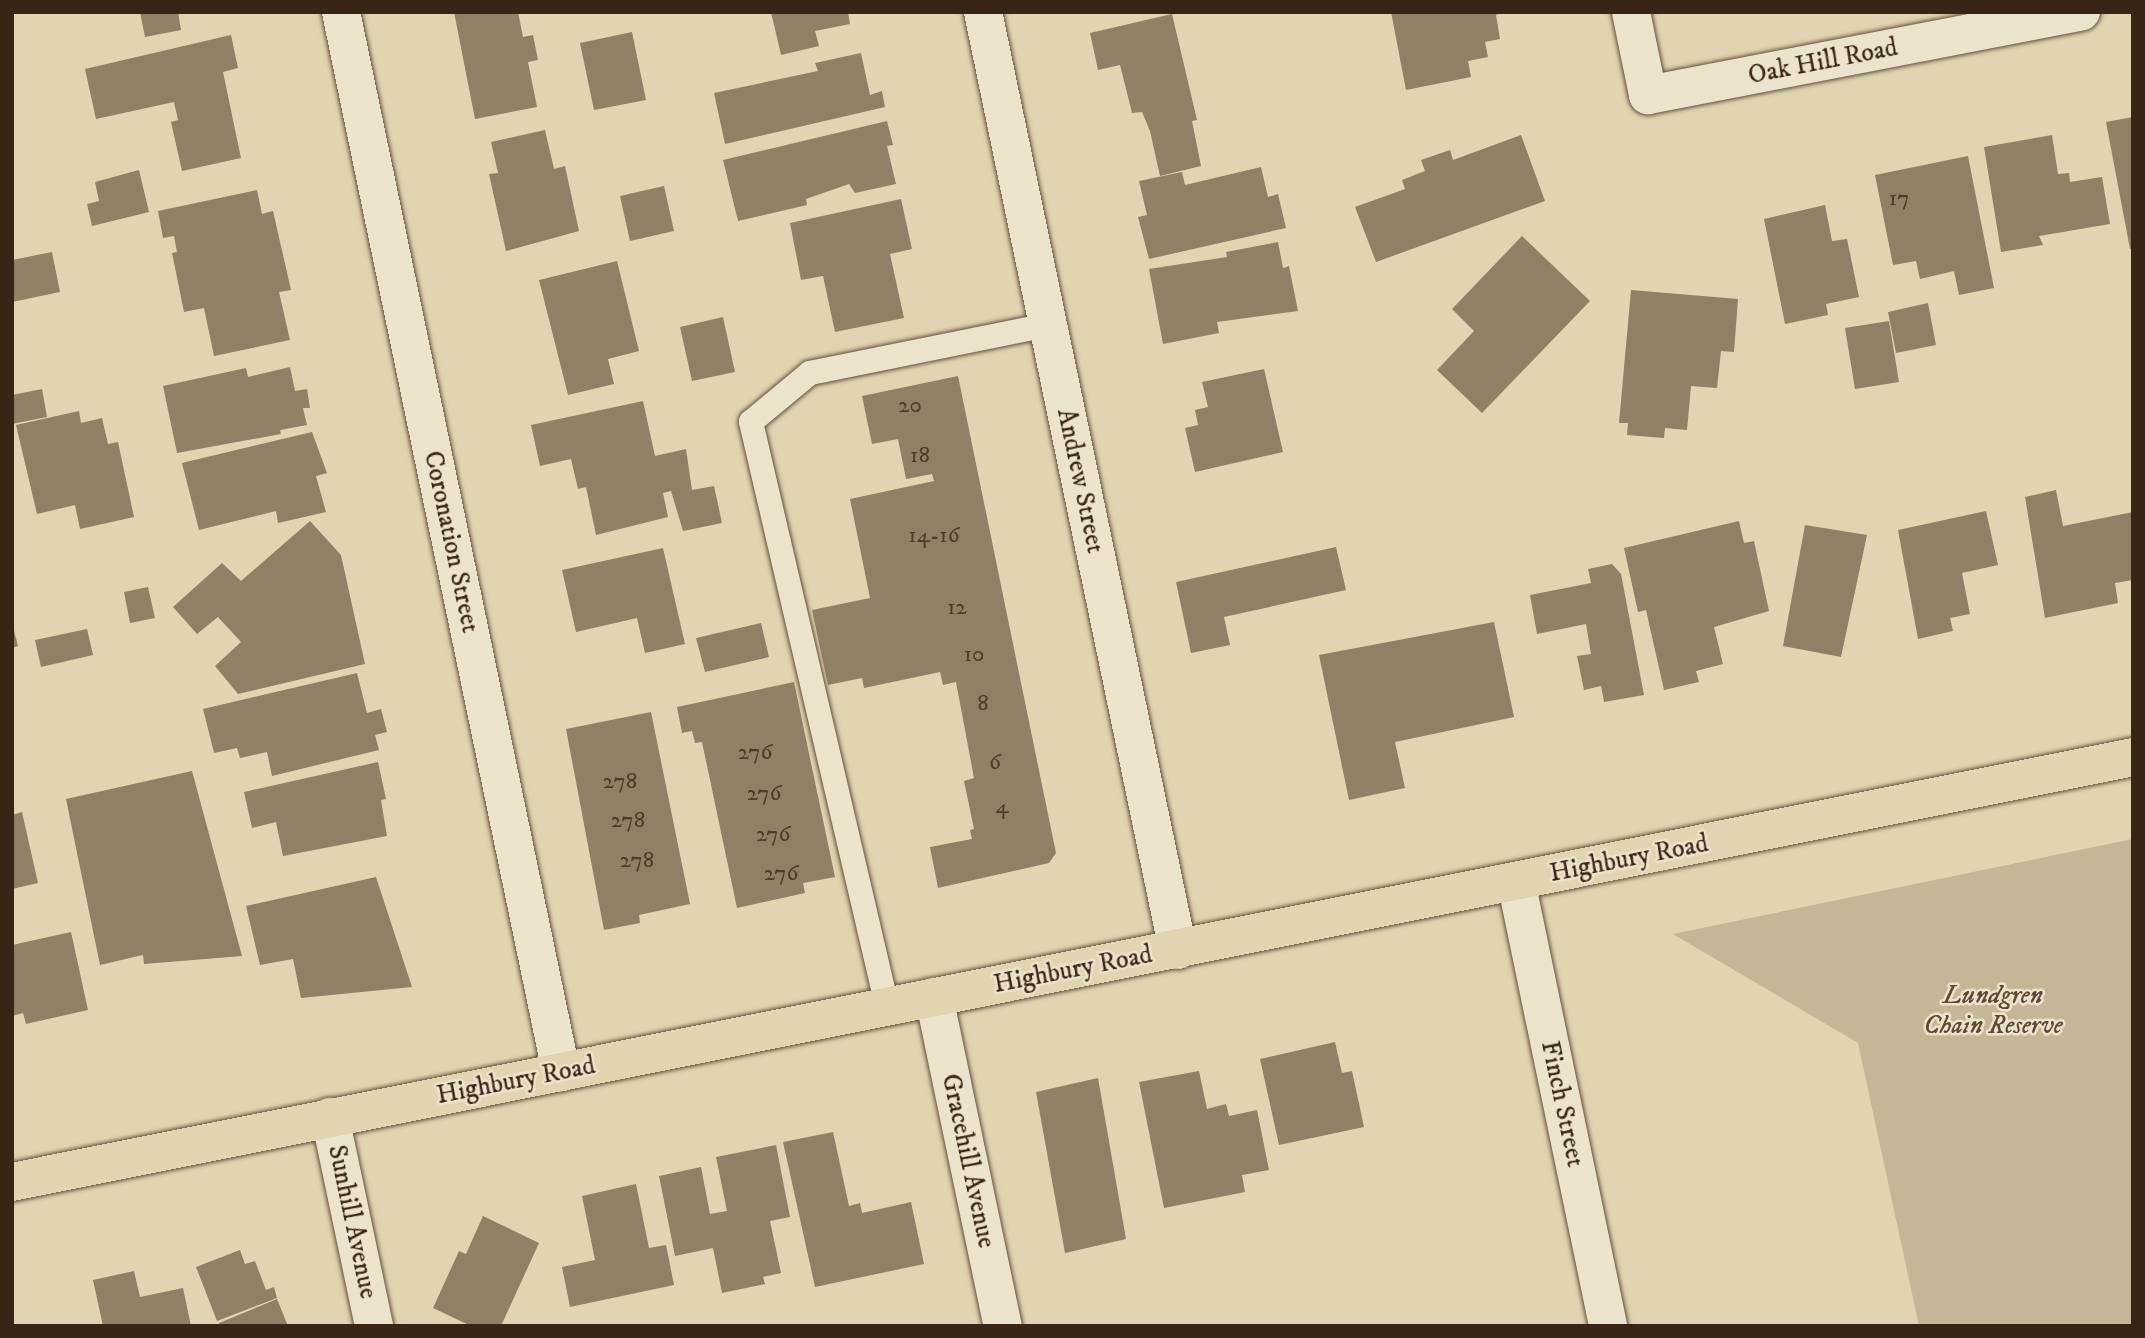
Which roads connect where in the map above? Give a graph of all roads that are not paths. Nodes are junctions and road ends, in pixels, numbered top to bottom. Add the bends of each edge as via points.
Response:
1 (341, 12) edge
2 (983, 12) edge
3 (1631, 12) edge
4 (2081, 12) edge
5 (1048, 325) junction
6 (2133, 757) edge
7 (1516, 881) junction
8 (1178, 950) junction
9 (934, 997) junction
10 (887, 1006) junction
11 (561, 1072) junction
12 (330, 1117) junction
13 (12, 1182) edge
14 (374, 1326) edge
15 (1003, 1326) edge
16 (1608, 1326) edge

1 - 11 street, Coronation Street
2 - 5 street, Andrew Street
3 - 4 street, Oak Hill Road via 1648,95
5 - 8 street, Andrew Street
5 - 10 lane via 810,373 751,422
6 - 7 main road, Highbury Road
7 - 8 main road, Highbury Road
7 - 16 street, Finch Street
8 - 9 main road, Highbury Road
9 - 10 main road, Highbury Road
9 - 15 street, Gracehill Avenue
10 - 11 main road, Highbury Road
11 - 12 main road, Highbury Road
12 - 13 main road, Highbury Road
12 - 14 street, Sunhill Avenue

